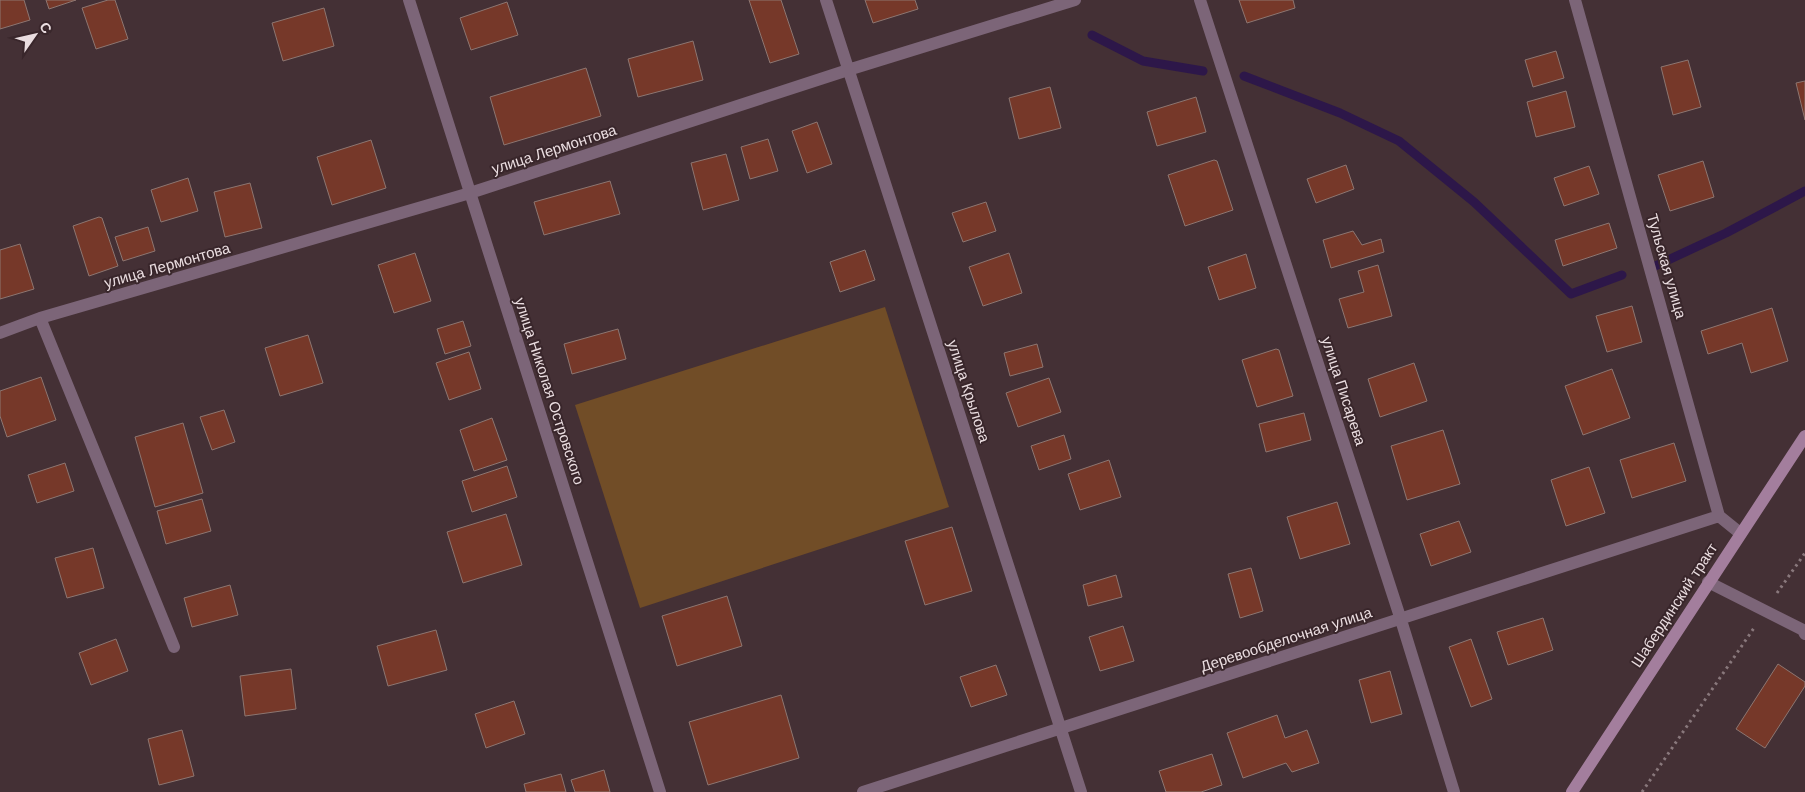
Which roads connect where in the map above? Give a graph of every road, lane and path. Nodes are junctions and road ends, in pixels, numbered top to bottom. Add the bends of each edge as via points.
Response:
1 (408, 0) edge
2 (826, 0) edge
3 (1075, 0) edge
4 (1200, 0) edge
5 (1575, 0) edge
6 (848, 70) junction
7 (470, 194) junction
8 (40, 318) junction
9 (0, 333) edge
10 (1805, 436) edge
11 (1719, 516) junction
12 (1740, 532) junction
13 (1805, 553) edge
14 (1708, 582) junction
15 (1765, 611) junction
16 (1401, 620) junction
17 (1805, 634) edge
18 (174, 647) dead end
19 (1060, 728) junction
20 (660, 792) edge
21 (863, 792) edge
22 (1081, 792) edge
23 (1454, 792) edge
24 (1572, 792) edge
25 (1642, 792) edge

1 - 7 street, улица Николая Островского
2 - 6 street, улица Крылова
3 - 6 street, улица Лермонтова
4 - 16 street, улица Писарева
5 - 11 street, Тульская улица
6 - 7 street, улица Лермонтова
6 - 19 street, улица Крылова
7 - 8 street, улица Лермонтова
7 - 20 street, улица Николая Островского
8 - 9 street, улица Лермонтова
8 - 18 street
10 - 12 main road, Шабердинский тракт
11 - 12 street
11 - 16 street, Деревообделочная улица
12 - 14 main road, Шабердинский тракт
13 - 15 path
14 - 15 street
14 - 24 main road, Шабердинский тракт
15 - 17 street
15 - 25 path
16 - 19 street, Деревообделочная улица
16 - 23 street, улица Писарева
19 - 21 street, Деревообделочная улица
19 - 22 street, улица Крылова

